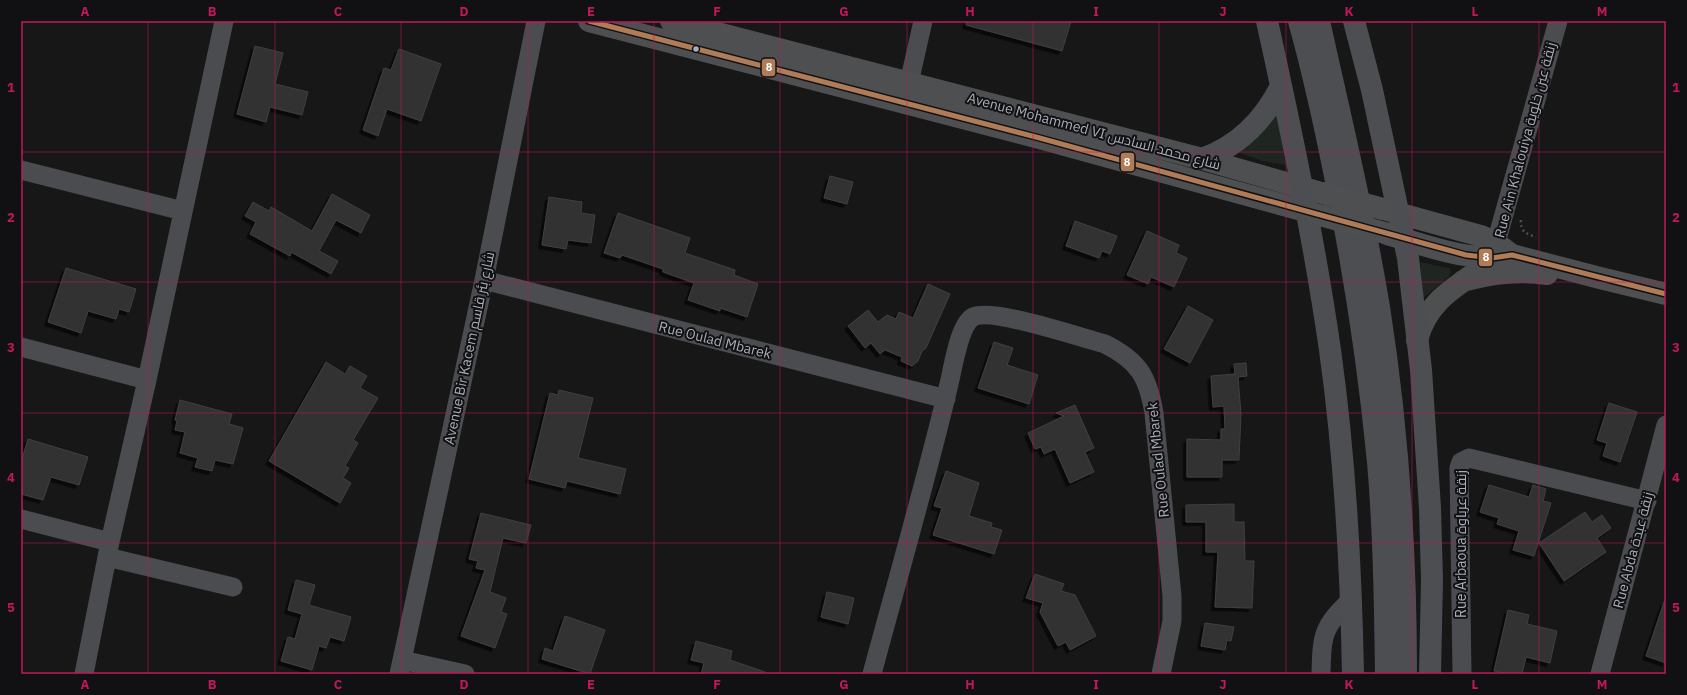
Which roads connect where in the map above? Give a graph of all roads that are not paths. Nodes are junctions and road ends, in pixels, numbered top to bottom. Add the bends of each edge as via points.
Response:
1 (224, 21) edge
2 (536, 21) edge
3 (589, 21) edge
4 (671, 21) edge
5 (923, 21) edge
6 (1267, 21) edge
7 (1299, 21) edge
8 (1319, 21) edge
9 (1354, 21) edge
10 (1558, 21) edge
11 (909, 83) junction
12 (1281, 86) junction
13 (1202, 159) junction
14 (21, 170) edge
15 (1302, 187) junction
16 (183, 211) junction
17 (1391, 211) junction
18 (1315, 214) junction
19 (1395, 236) junction
20 (1500, 252) junction
21 (1600, 278) junction
22 (484, 280) junction
23 (1463, 282) junction
24 (1666, 294) edge
25 (1417, 340) junction
26 (21, 347) edge
27 (147, 380) junction
28 (946, 399) junction
29 (1666, 425) edge
30 (1647, 501) junction
31 (21, 519) edge
32 (108, 549) junction
33 (233, 587) dead end
34 (1352, 599) junction
35 (401, 667) edge
36 (84, 674) edge
37 (465, 674) edge
38 (872, 674) edge
39 (1161, 674) edge
40 (1321, 674) edge
41 (1353, 674) edge
42 (1386, 674) edge
43 (1406, 674) edge
44 (1430, 674) edge
45 (1462, 674) edge
46 (1600, 674) edge

1 - 16 street
2 - 22 street, Avenue Bir Kacem شارع بئر قاسم
3 - 18 main road, Avenue Mohammed VI شارع محمد السادس via 1036,137
4 - 11 main road, Avenue Mohammed VI شارع محمد السادس
5 - 11 street
6 - 12 highway
7 - 42 highway via 1313,70 1348,239 1370,388 1383,537
8 - 43 highway via 1367,240 1388,375 1398,458 1403,534
9 - 17 highway via 1372,90
10 - 20 street, Rue Ain Khalouiya زنقة عين خلوية
11 - 13 main road, Avenue Mohammed VI شارع محمد السادس
12 - 13 highway via 1267,110 1249,132 1228,147
12 - 15 highway
13 - 15 main road, Avenue Mohammed VI شارع محمد السادس
14 - 16 street
15 - 17 main road, Avenue Mohammed VI شارع محمد السادس, bridge
15 - 18 highway
16 - 27 street
17 - 19 highway
17 - 20 main road, Avenue Mohammed VI شارع محمد السادس via 1473,233
18 - 19 main road, Avenue Mohammed VI شارع محمد السادس, bridge
18 - 34 highway via 1319,279 1340,441
19 - 20 main road, Avenue Mohammed VI شارع محمد السادس via 1466,255
19 - 25 highway via 1408,258
20 - 21 main road, Avenue Mohammed VI شارع محمد السادس
20 - 23 main road via 1485,267
21 - 23 main road via 1581,281 1526,272 1505,272
21 - 24 main road, Avenue Mohammed VI شارع محمد السادس
22 - 28 street, Rue Oulad Mbarek
22 - 35 street, Avenue Bir Kacem شارع بئر قاسم
23 - 25 main road via 1431,308
25 - 44 highway via 1430,508
26 - 27 street
27 - 32 street
28 - 38 street, Rue Oulad Mbarek
28 - 39 street, Rue Oulad Mbarek via 962,332 972,317 981,314 1003,316 1105,344 1132,362 1144,377 1151,394 1154,413 1172,596 1172,621
29 - 30 street, Rue Abda زنقة عبدة
30 - 45 street, Rue Arbaoua زنقة عرباوة via 1469,458 1461,462 1459,468
30 - 46 street, Rue Abda زنقة عبدة
31 - 32 street
32 - 33 street
32 - 36 street
34 - 40 street via 1326,628 1322,646
34 - 41 highway
35 - 37 street

